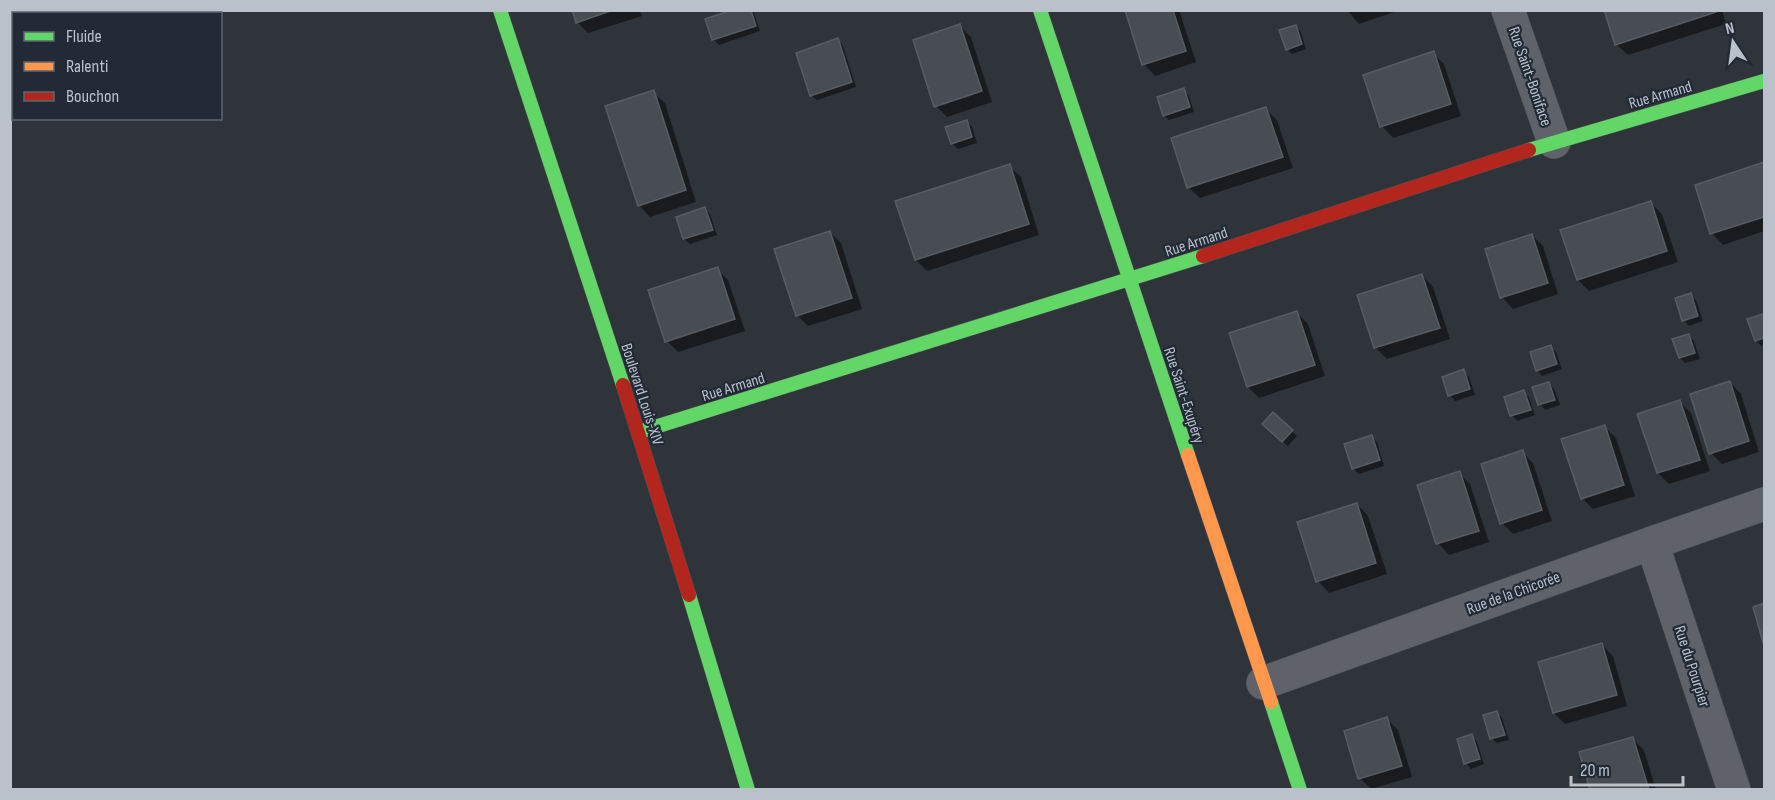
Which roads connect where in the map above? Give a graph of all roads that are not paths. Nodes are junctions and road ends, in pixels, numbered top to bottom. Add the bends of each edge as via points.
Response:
1 (500, 10) edge
2 (1040, 10) edge
3 (1508, 10) edge
4 (1764, 81) edge
5 (1554, 142) junction
6 (1129, 280) junction
7 (639, 432) junction
8 (1764, 504) edge
9 (1652, 543) junction
10 (1263, 682) junction
11 (748, 789) edge
12 (1299, 789) edge
13 (1734, 789) edge

1 - 7 street, Boulevard Louis-XIV
2 - 6 street, Rue Saint-Exupéry
3 - 5 street, Rue Saint-Boniface
4 - 5 street, Rue Armand
5 - 6 street, Rue Armand
6 - 7 street, Rue Armand
6 - 10 street, Rue Saint-Exupéry
7 - 11 street, Boulevard Louis-XIV
8 - 9 street, Rue de la Chicorée
9 - 10 street, Rue de la Chicorée
9 - 13 street, Rue du Pourpier
10 - 12 street, Rue Saint-Exupéry

